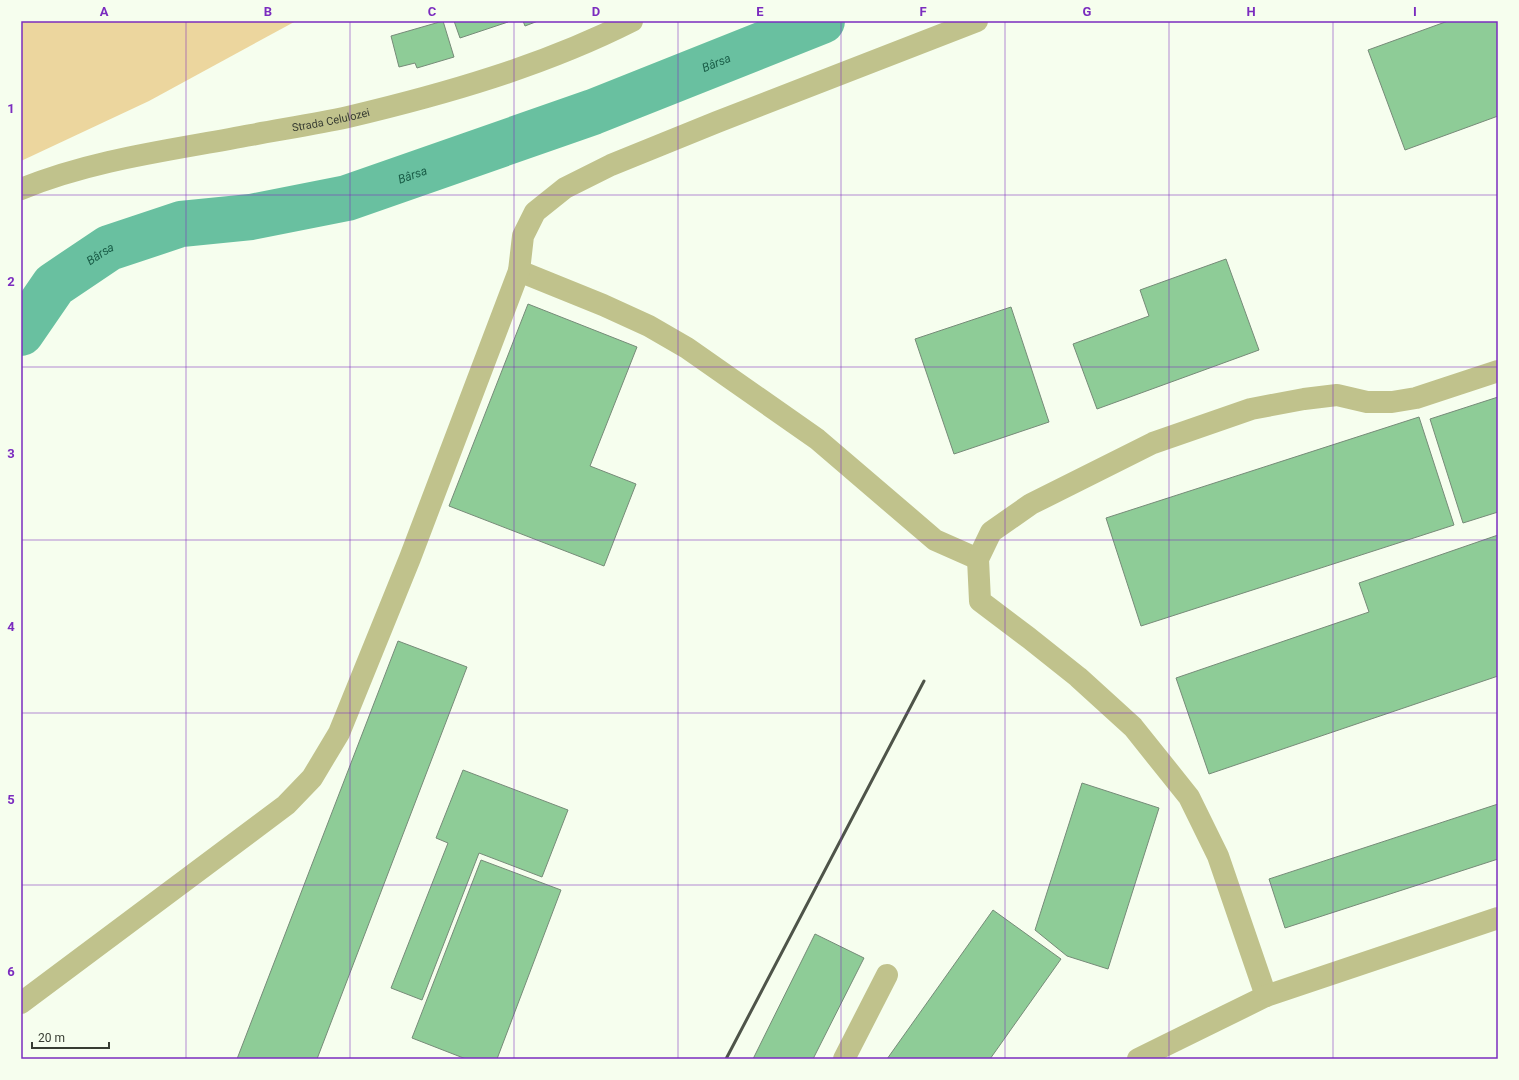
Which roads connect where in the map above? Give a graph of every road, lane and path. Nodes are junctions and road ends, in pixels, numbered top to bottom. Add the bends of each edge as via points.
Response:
1 (632, 21) edge
2 (977, 21) edge
3 (21, 189) edge
4 (519, 271) junction
5 (1498, 371) edge
6 (978, 559) junction
7 (1498, 918) edge
8 (887, 975) dead end
9 (1266, 996) junction
10 (21, 1003) edge
11 (844, 1059) edge
12 (1138, 1059) edge

1 - 3 street, Strada Celulozei via 549,58 459,88 347,117 130,157 74,170
2 - 4 street via 611,165 565,188 535,212 523,236
4 - 6 street via 649,326 687,348 817,439 935,540
4 - 10 street via 410,558 339,733 312,778 286,806
5 - 6 street via 1416,398 1392,402 1367,402 1337,395 1250,409 1153,444 1032,504 991,532
6 - 9 street via 980,601 1078,677 1133,727 1189,797 1218,856
7 - 9 street
8 - 11 street
9 - 12 street

